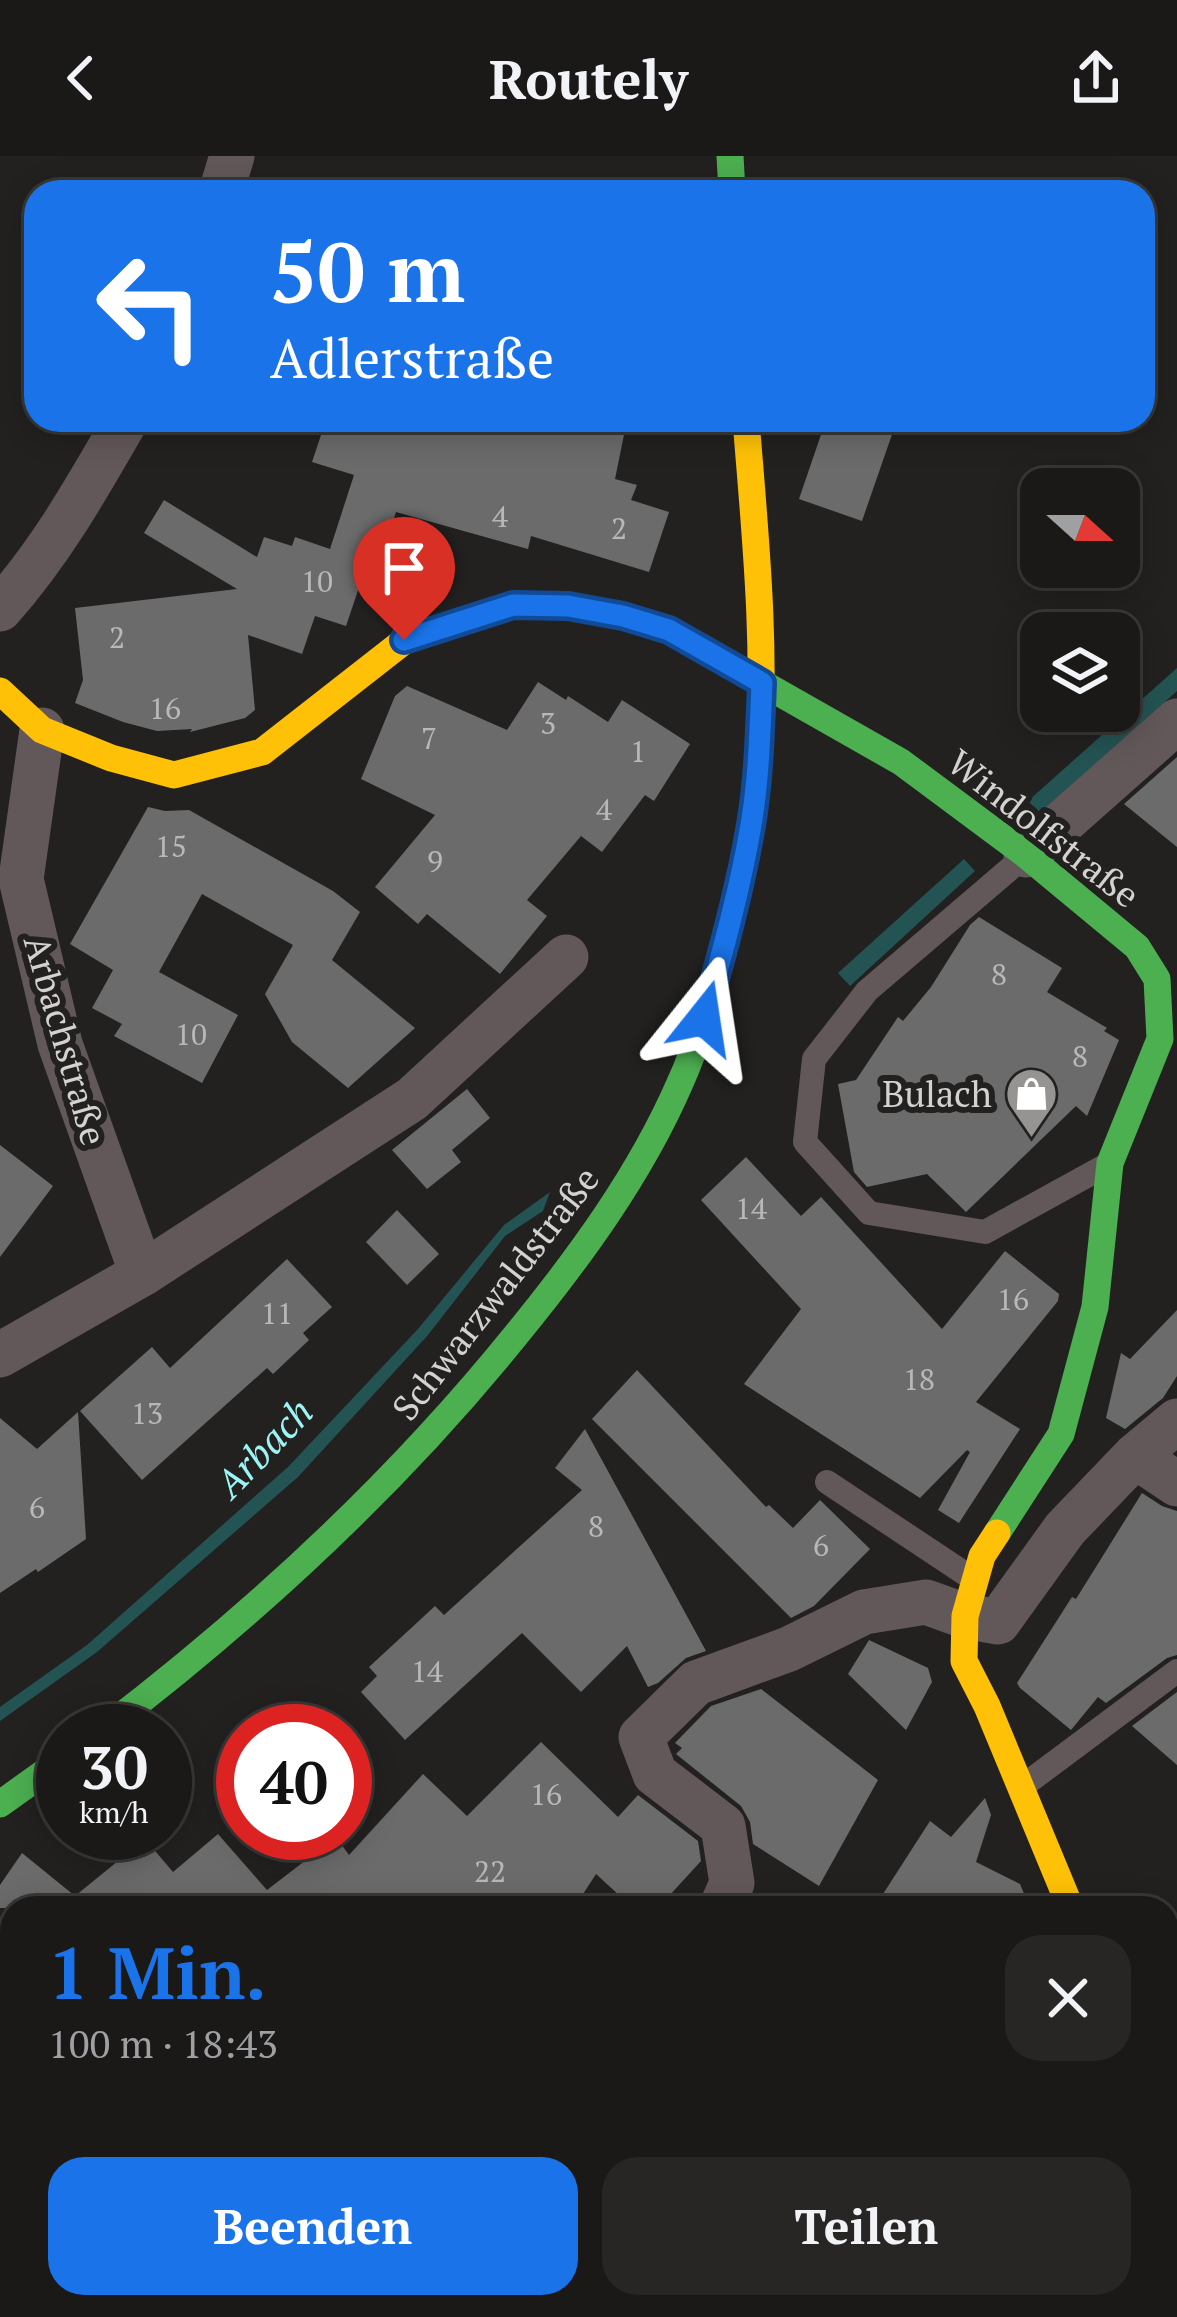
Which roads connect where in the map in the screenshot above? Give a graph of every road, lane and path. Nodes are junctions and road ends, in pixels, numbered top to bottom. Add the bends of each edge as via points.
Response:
1 (118, 432) edge
2 (747, 432) edge
3 (0, 609) edge
4 (762, 683) junction
5 (0, 691) edge
6 (1177, 721) edge
7 (42, 730) junction
8 (1026, 855) junction
9 (566, 957) dead end
10 (1167, 979) edge
11 (1110, 1162) junction
12 (142, 1274) junction
13 (0, 1355) edge
14 (1177, 1421) edge
15 (1135, 1456) junction
16 (827, 1482) dead end
17 (1177, 1484) edge
18 (970, 1598) junction
19 (1177, 1670) edge
20 (135, 1704) edge
21 (36, 1778) edge
22 (1021, 1787) junction
23 (0, 1804) edge
24 (726, 1896) edge
25 (1066, 1896) edge

1 - 3 street via 75,509
2 - 4 street, Schwarzwaldstraße
4 - 7 street, Windolfstraße via 669,630 568,606 513,605 404,640 262,752 174,775
4 - 8 street, Windolfstraße via 901,762
4 - 20 street, Schwarzwaldstraße via 754,805 729,929 680,1081 628,1182 486,1374 399,1469 265,1599
5 - 7 street
6 - 8 street
7 - 12 street, Arbachstraße via 21,879 60,1044
8 - 10 street, Windolfstraße
8 - 11 lane via 867,991 814,1059 805,1142 869,1213 985,1232
9 - 12 street via 412,1099
10 - 11 street, Windolfstraße via 1160,1039
11 - 18 street, Windolfstraße via 1095,1307 1061,1434 982,1556
12 - 13 street
14 - 15 street
15 - 17 street
15 - 18 street via 1065,1528 998,1622
16 - 18 lane
18 - 22 street via 964,1661
18 - 24 street via 864,1612 696,1683 641,1737 655,1774 723,1826 732,1883
19 - 22 lane
21 - 23 street
22 - 25 street

